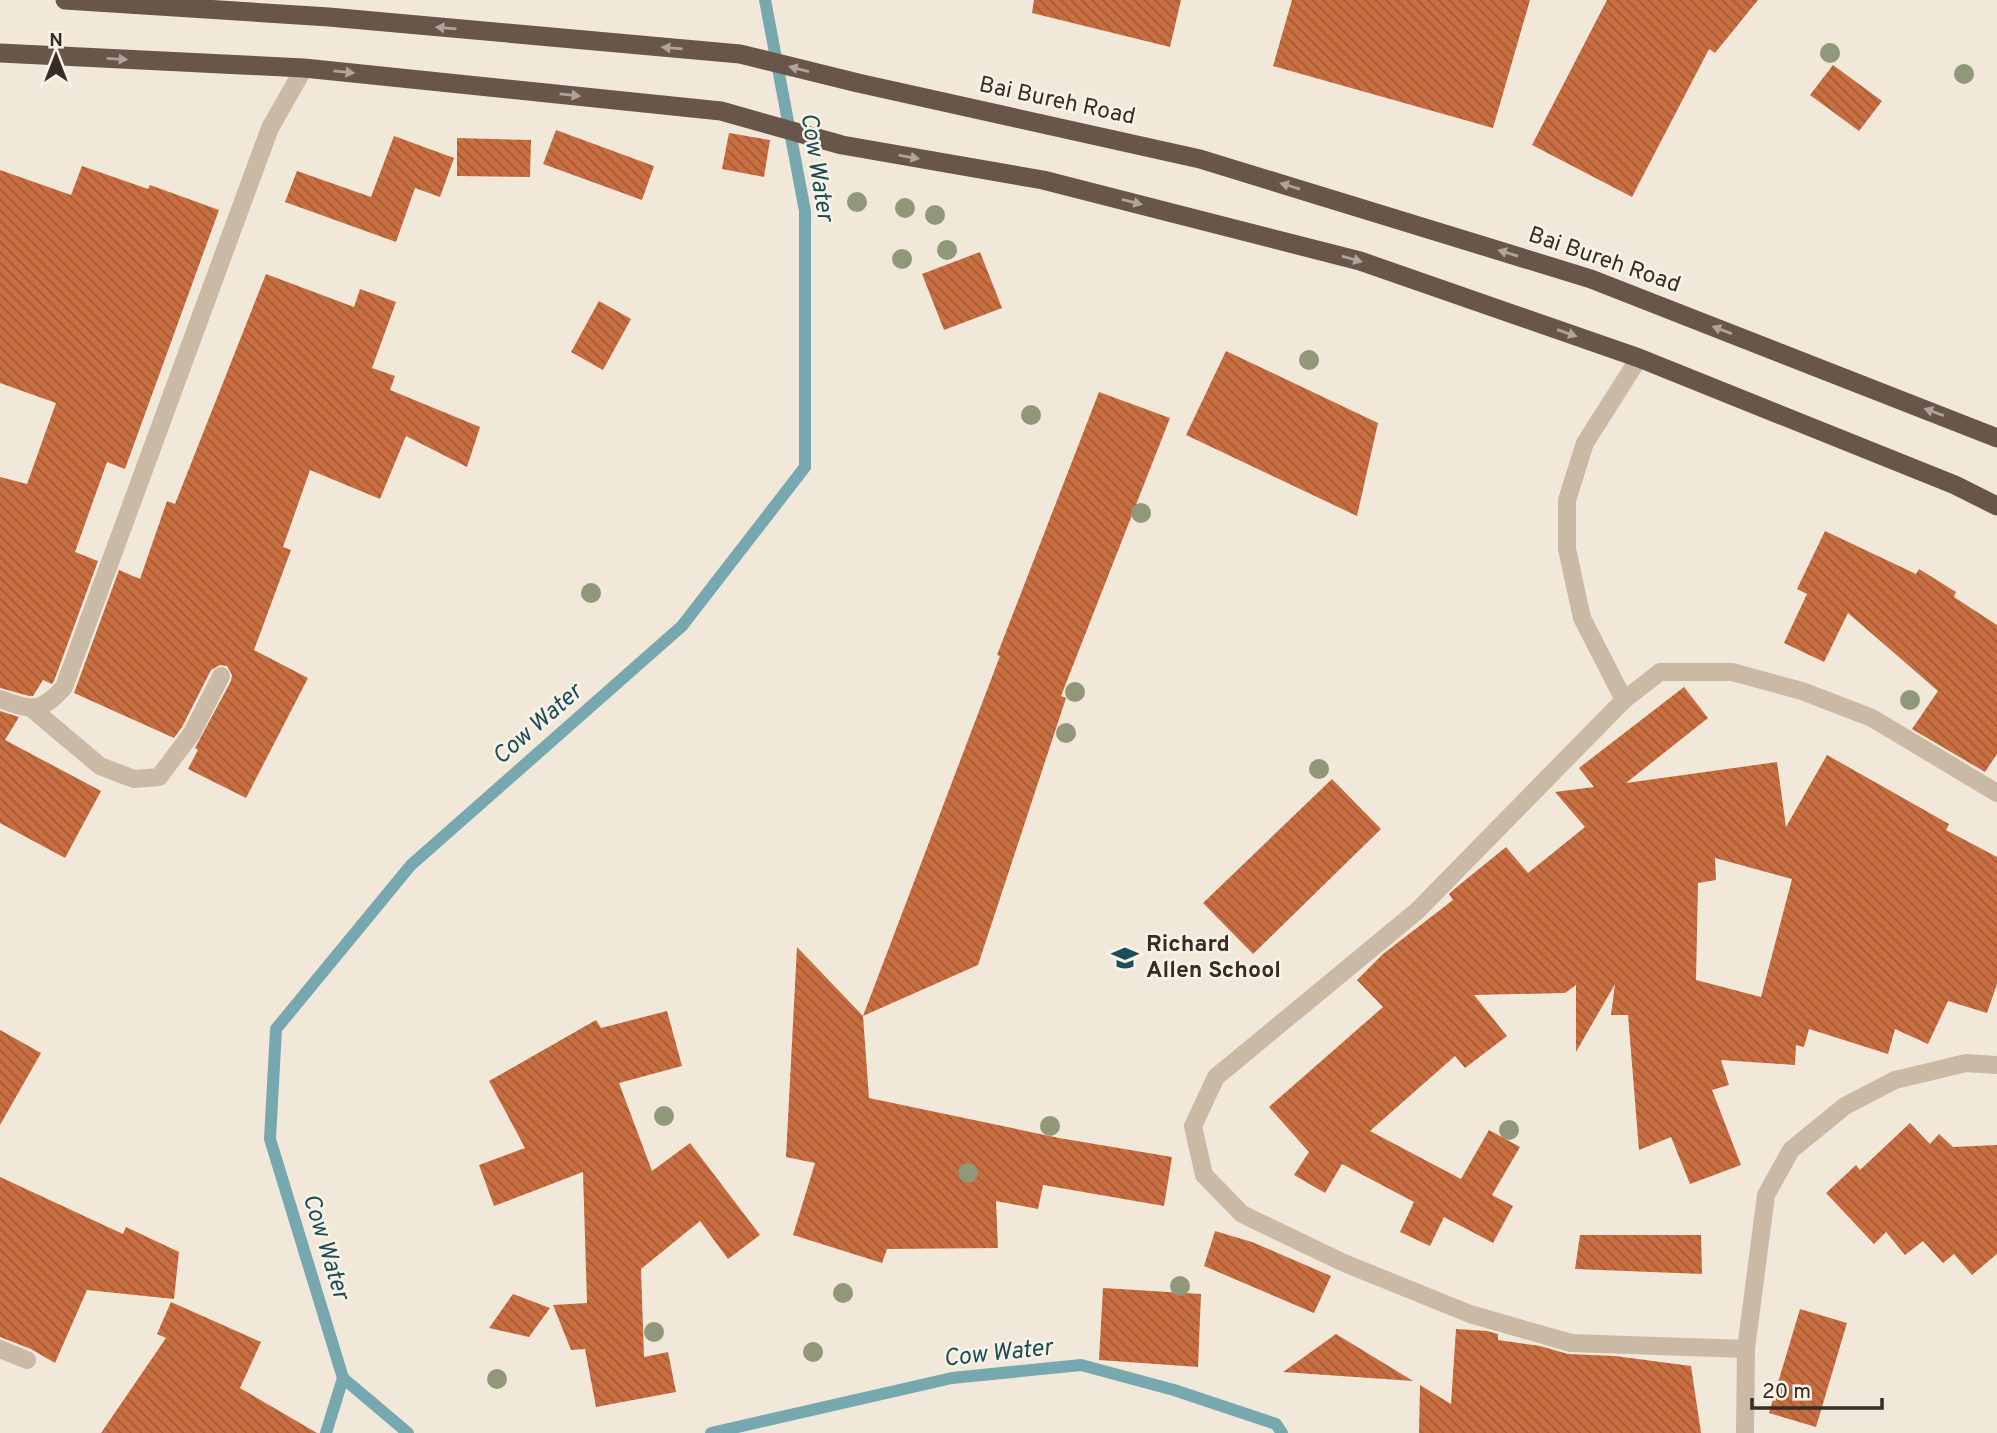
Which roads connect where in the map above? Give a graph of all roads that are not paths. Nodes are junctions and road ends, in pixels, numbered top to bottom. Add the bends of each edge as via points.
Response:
1 (65, 0) edge
2 (0, 53) edge
3 (304, 68) junction
4 (1639, 358) junction
5 (1997, 438) edge
6 (1997, 506) edge
7 (221, 676) dead end
8 (0, 699) edge
9 (1624, 700) junction
10 (31, 708) junction
11 (1997, 793) edge
12 (1997, 1065) edge
13 (0, 1349) edge
14 (1746, 1349) junction
15 (27, 1360) dead end
16 (1745, 1433) edge

5 -> 1 highway, Bai Bureh Road via 1591,279 1200,159 740,54
2 -> 3 highway
3 -> 4 highway via 721,111 842,145 1044,180 1360,261
3 - 10 street via 270,128 64,687 50,703
4 - 6 highway
4 - 9 street via 1585,443 1567,500 1567,549 1582,618
7 - 10 street via 192,733 159,777 134,779 100,766
8 - 10 street
9 - 11 street via 1660,672 1732,672 1872,718
9 - 14 street via 1417,911 1216,1077 1193,1126 1204,1175 1242,1214 1344,1263 1470,1314 1571,1343
12 - 14 street via 1966,1063 1895,1080 1844,1106 1791,1150 1766,1195
13 - 15 street
14 - 16 street

